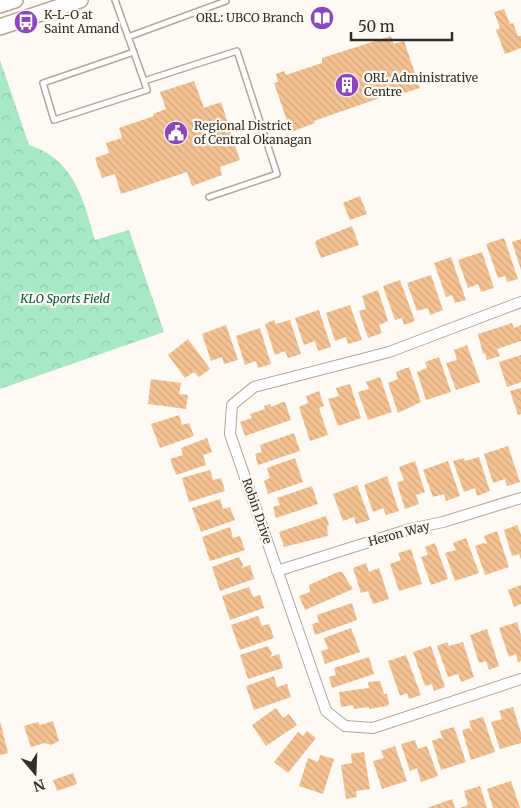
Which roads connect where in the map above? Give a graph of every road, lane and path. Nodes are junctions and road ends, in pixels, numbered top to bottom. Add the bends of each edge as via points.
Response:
1 (15, 0) edge
2 (80, 0) edge
3 (116, 0) edge
4 (226, 1) edge
5 (0, 5) edge
6 (0, 27) edge
7 (128, 37) junction
8 (134, 52) junction
9 (144, 81) junction
10 (210, 197) dead end
11 (521, 302) edge
12 (521, 498) edge
13 (277, 571) junction
14 (521, 680) edge

1 - 5 main road
2 - 6 main road
3 - 7 lane
4 - 7 lane
7 - 8 lane
8 - 9 lane
8 - 9 lane via 43,82 54,120 147,90
9 - 10 lane via 237,50 276,174
11 - 13 street, Robin Drive via 389,352 254,387 232,405 230,434
12 - 13 street, Heron Way
13 - 14 street, Robin Drive via 326,712 346,726 373,728

